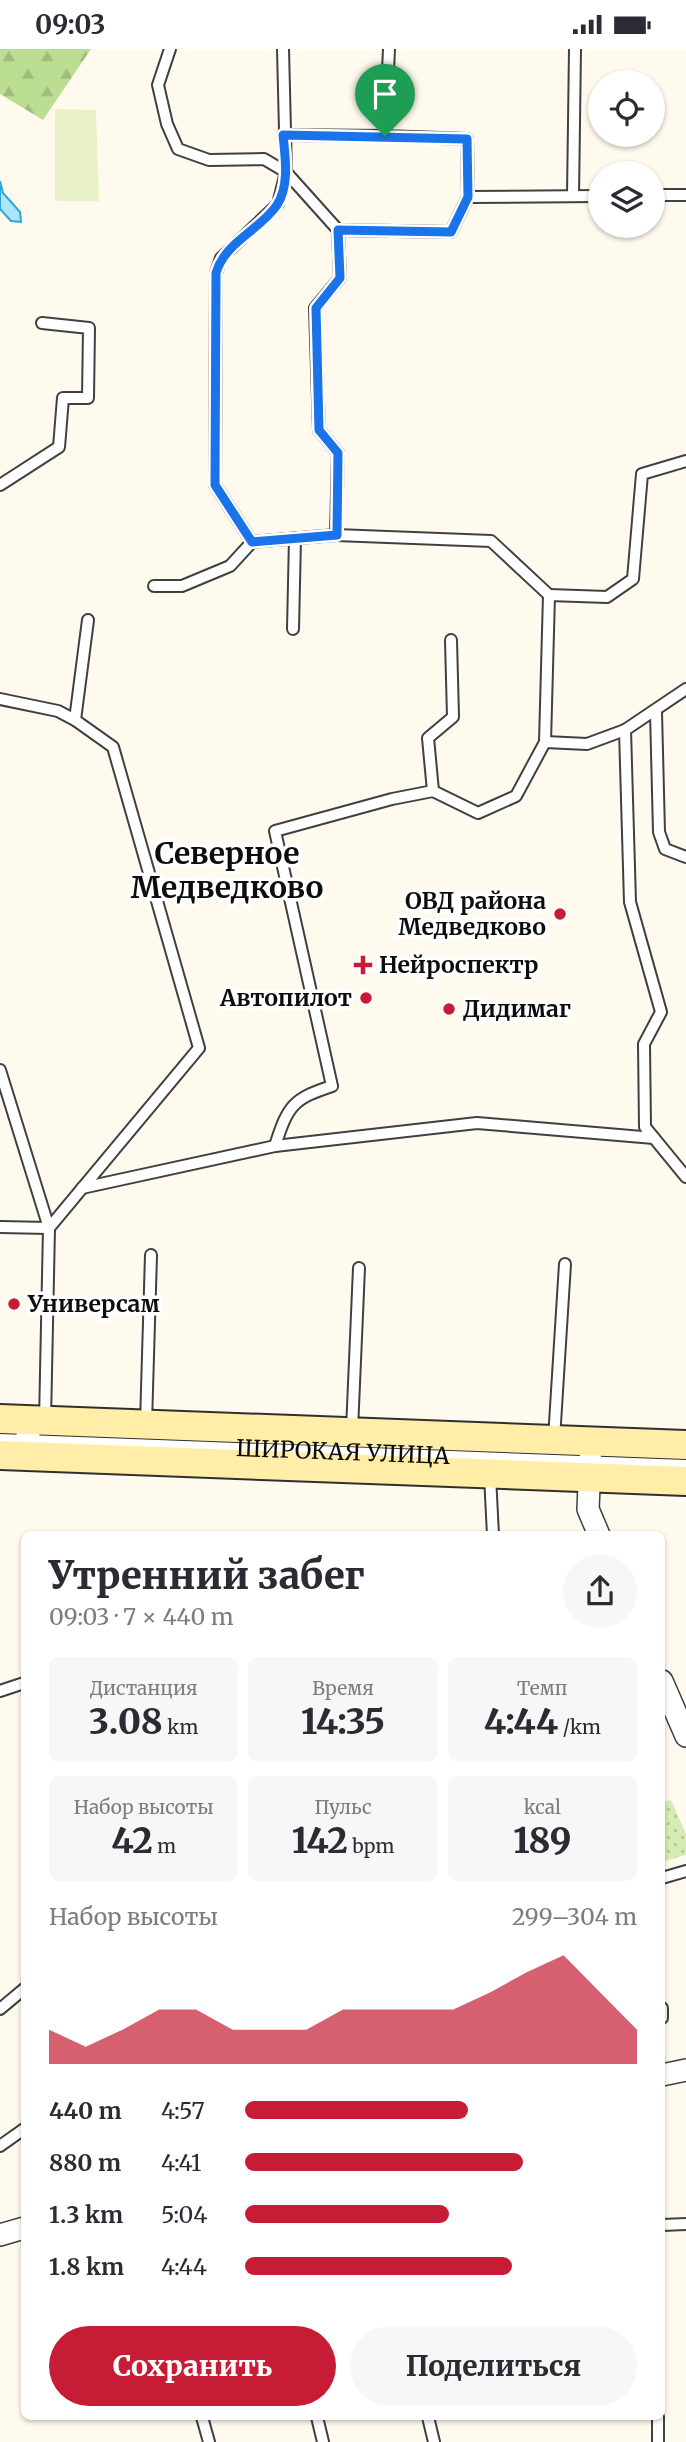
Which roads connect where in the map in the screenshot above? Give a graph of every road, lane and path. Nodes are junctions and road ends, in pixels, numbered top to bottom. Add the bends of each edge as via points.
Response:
1 (170, 49) edge
2 (284, 49) edge
3 (389, 49) edge
4 (575, 49) edge
5 (283, 135) junction
6 (385, 136) junction
7 (286, 172) junction
8 (665, 195) edge
9 (686, 195) edge
10 (573, 196) junction
11 (588, 196) edge
12 (468, 197) junction
13 (338, 230) junction
14 (42, 323) dead end
15 (686, 461) edge
16 (0, 485) edge
17 (337, 535) junction
18 (295, 538) junction
19 (252, 542) junction
20 (154, 586) dead end
21 (549, 594) junction
22 (88, 619) dead end
23 (293, 629) dead end
24 (451, 639) dead end
25 (686, 689) edge
26 (0, 699) edge
27 (656, 712) junction
28 (75, 720) junction
29 (625, 730) junction
30 (545, 742) junction
31 (433, 791) junction
32 (686, 857) edge
33 (0, 1070) edge
34 (654, 1139) junction
35 (275, 1146) junction
36 (686, 1177) edge
37 (82, 1188) junction
38 (0, 1227) edge
39 (49, 1228) junction
40 (151, 1255) dead end
41 (565, 1264) dead end
42 (359, 1268) dead end
43 (0, 1419) edge
44 (145, 1425) junction
45 (352, 1432) junction
46 (0, 1439) edge
47 (39, 1439) junction
48 (554, 1440) junction
49 (686, 1445) edge
50 (0, 1455) edge
51 (591, 1460) junction
52 (686, 1465) edge
53 (490, 1473) junction
54 (686, 1481) edge
55 (493, 1531) edge
56 (597, 1531) edge
57 (21, 1684) edge
58 (0, 1691) edge
59 (665, 1692) edge
60 (686, 1736) edge
61 (686, 1871) edge
62 (665, 1877) edge
63 (21, 1992) edge
64 (0, 2009) edge
65 (686, 2070) edge
66 (665, 2074) edge
67 (21, 2131) edge
68 (0, 2146) edge
69 (686, 2224) edge
70 (665, 2225) edge
71 (21, 2229) edge
72 (0, 2235) edge
73 (203, 2420) edge
74 (318, 2420) edge
75 (429, 2420) edge
76 (658, 2420) edge
77 (209, 2442) edge
78 (323, 2442) edge
79 (434, 2442) edge
80 (658, 2442) edge

1 - 7 lane via 158,85 178,149 209,160 264,159
2 - 5 lane
3 - 6 lane
4 - 10 lane
5 - 6 lane
5 - 7 lane
6 - 12 lane via 467,139
7 - 13 lane
7 - 19 lane via 278,204 220,258 216,273 215,485
8 - 9 lane
10 - 11 lane
10 - 12 lane
12 - 13 lane via 451,232
13 - 17 lane via 340,278 316,308 319,430 338,453
14 - 16 lane via 89,328 88,398 63,398 59,447
15 - 21 lane via 642,474 633,579 607,597
17 - 18 lane
17 - 21 lane via 491,541
18 - 19 lane
18 - 23 lane
19 - 20 lane via 230,566 182,586
21 - 30 lane
22 - 28 lane
24 - 31 lane via 453,717 428,738
25 - 27 lane
26 - 28 lane via 58,711
27 - 29 lane
27 - 32 lane via 659,832 665,849
28 - 37 lane via 113,747 199,1048
29 - 30 lane via 587,744
29 - 34 lane via 629,902 661,1012 644,1044 645,1127
30 - 31 lane via 516,796 478,813
31 - 35 lane via 275,831 332,1086 301,1097 283,1121
33 - 39 lane
34 - 35 lane via 477,1123
34 - 36 lane
35 - 37 lane
37 - 39 lane
38 - 39 lane
39 - 47 lane
40 - 44 lane
41 - 48 lane
42 - 45 lane
43 - 47 main road, ШИРОКАЯ УЛИЦА
44 - 45 main road, ШИРОКАЯ УЛИЦА
44 - 47 main road, ШИРОКАЯ УЛИЦА
45 - 48 main road, ШИРОКАЯ УЛИЦА
46 - 47 lane, ШИРОКАЯ УЛИЦА
47 - 50 main road, ШИРОКАЯ УЛИЦА
47 - 51 lane, ШИРОКАЯ УЛИЦА
47 - 53 main road, ШИРОКАЯ УЛИЦА
48 - 51 main road, ШИРОКАЯ УЛИЦА
49 - 51 main road, ШИРОКАЯ УЛИЦА
51 - 52 lane, ШИРОКАЯ УЛИЦА
51 - 53 main road, ШИРОКАЯ УЛИЦА
51 - 54 main road, ШИРОКАЯ УЛИЦА
51 - 56 street via 588,1509
53 - 55 lane
57 - 58 lane
59 - 60 street
61 - 62 lane
63 - 64 lane
65 - 66 street
67 - 68 lane
69 - 70 lane
71 - 72 street
73 - 77 lane
74 - 78 lane
75 - 79 lane
76 - 80 lane

